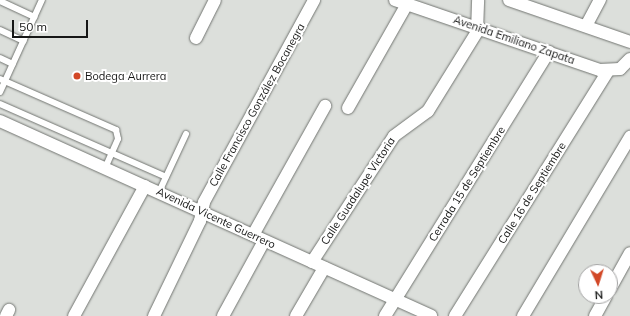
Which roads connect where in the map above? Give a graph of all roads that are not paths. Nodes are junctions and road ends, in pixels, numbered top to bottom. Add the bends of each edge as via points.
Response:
1 (42, 0) edge
2 (215, 0) edge
3 (314, 0) edge
4 (395, 0) edge
5 (478, 0) edge
6 (509, 0) edge
7 (600, 0) edge
8 (0, 1) edge
9 (532, 3) edge
10 (407, 4) junction
11 (34, 17) junction
12 (586, 26) junction
13 (478, 27) junction
14 (0, 30) edge
15 (196, 38) dead end
16 (24, 41) junction
17 (630, 42) edge
18 (549, 52) junction
19 (0, 58) edge
20 (630, 59) edge
21 (13, 64) junction
22 (608, 71) junction
23 (3, 80) edge
24 (0, 92) edge
25 (0, 104) edge
26 (325, 106) dead end
27 (348, 108) dead end
28 (0, 121) edge
29 (186, 134) dead end
30 (630, 137) edge
31 (112, 153) junction
32 (106, 168) junction
33 (166, 177) junction
34 (145, 186) junction
35 (159, 192) junction
36 (202, 211) junction
37 (253, 235) junction
38 (264, 241) junction
39 (630, 253) edge
40 (312, 262) junction
41 (324, 268) junction
42 (618, 275) edge
43 (395, 300) junction
44 (602, 304) edge
45 (74, 316) edge
46 (154, 316) edge
47 (223, 316) edge
48 (296, 316) edge
49 (385, 316) edge
50 (431, 316) edge
51 (455, 316) edge
52 (524, 316) edge
53 (595, 316) edge

1 - 11 lane
2 - 15 street
3 - 36 street, Calle Francisco González Bocanegra via 204,202
4 - 10 street, Avenida Emiliano Zapata
5 - 13 street
6 - 9 street
7 - 12 street
8 - 11 lane
9 - 12 street
10 - 13 street, Avenida Emiliano Zapata
10 - 27 street
11 - 16 lane
12 - 17 street
13 - 18 street, Avenida Emiliano Zapata
13 - 40 street, Calle Guadalupe Victoria via 428,111 394,136
14 - 16 lane
16 - 21 lane
18 - 22 street, Avenida Emiliano Zapata
18 - 43 street, Cerrada 15 de Septiembre
19 - 21 lane
20 - 22 street via 620,69
21 - 23 lane
22 - 51 street, Calle 16 de Septiembre
23 - 24 lane
23 - 31 lane via 116,130 119,136
25 - 31 lane
26 - 37 street
28 - 32 street, Avenida Vicente Guerrero
29 - 33 lane
30 - 52 street
31 - 32 lane
31 - 33 lane
32 - 34 street, Avenida Vicente Guerrero
33 - 35 lane
34 - 35 street, Avenida Vicente Guerrero
34 - 45 street
35 - 36 street, Avenida Vicente Guerrero
36 - 37 street, Avenida Vicente Guerrero
36 - 46 street, Calle Francisco González Bocanegra via 200,221
37 - 38 street, Avenida Vicente Guerrero
38 - 40 street, Avenida Vicente Guerrero
38 - 47 street
39 - 42 street
40 - 41 street, Avenida Vicente Guerrero
41 - 43 street, Avenida Vicente Guerrero
41 - 48 street
43 - 49 street, Cerrada 15 de Septiembre
43 - 50 street, Avenida Vicente Guerrero
44 - 53 street

